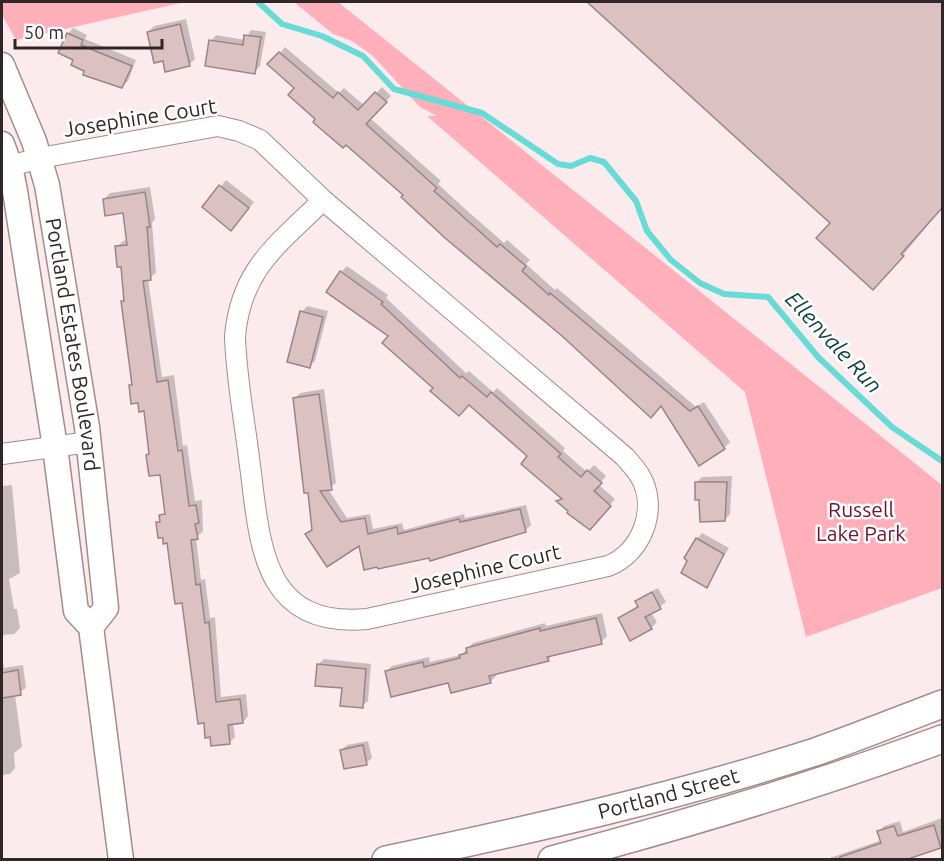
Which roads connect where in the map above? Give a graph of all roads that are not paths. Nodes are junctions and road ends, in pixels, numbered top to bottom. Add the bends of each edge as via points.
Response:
1 (2, 65) edge
2 (2, 144) edge
3 (40, 158) junction
4 (10, 166) junction
5 (323, 200) junction
6 (89, 442) junction
7 (55, 447) junction
8 (2, 454) edge
9 (91, 627) junction
10 (942, 704) edge
11 (942, 739) edge
12 (121, 860) edge
13 (386, 860) edge
14 (552, 860) edge

1 - 3 street, Portland Estates Boulevard
2 - 4 street, Portland Estates Boulevard
3 - 4 street, Josephine Court
3 - 5 street, Josephine Court via 218,126 260,140
3 - 6 street, Portland Estates Boulevard
4 - 7 street, Portland Estates Boulevard
5 - 5 street, Josephine Court via 259,264 245,288 237,320 236,350 262,552 278,586 307,610 339,620 357,620 608,566 627,554 644,529 647,502 640,476 625,457
6 - 7 street
6 - 9 street, Portland Estates Boulevard via 106,608
7 - 8 street
7 - 9 street, Portland Estates Boulevard via 76,611
9 - 12 street, Portland Estates Boulevard
10 - 13 main road, Portland Street via 815,751 651,799
11 - 14 main road, Portland Street via 853,772 660,832

